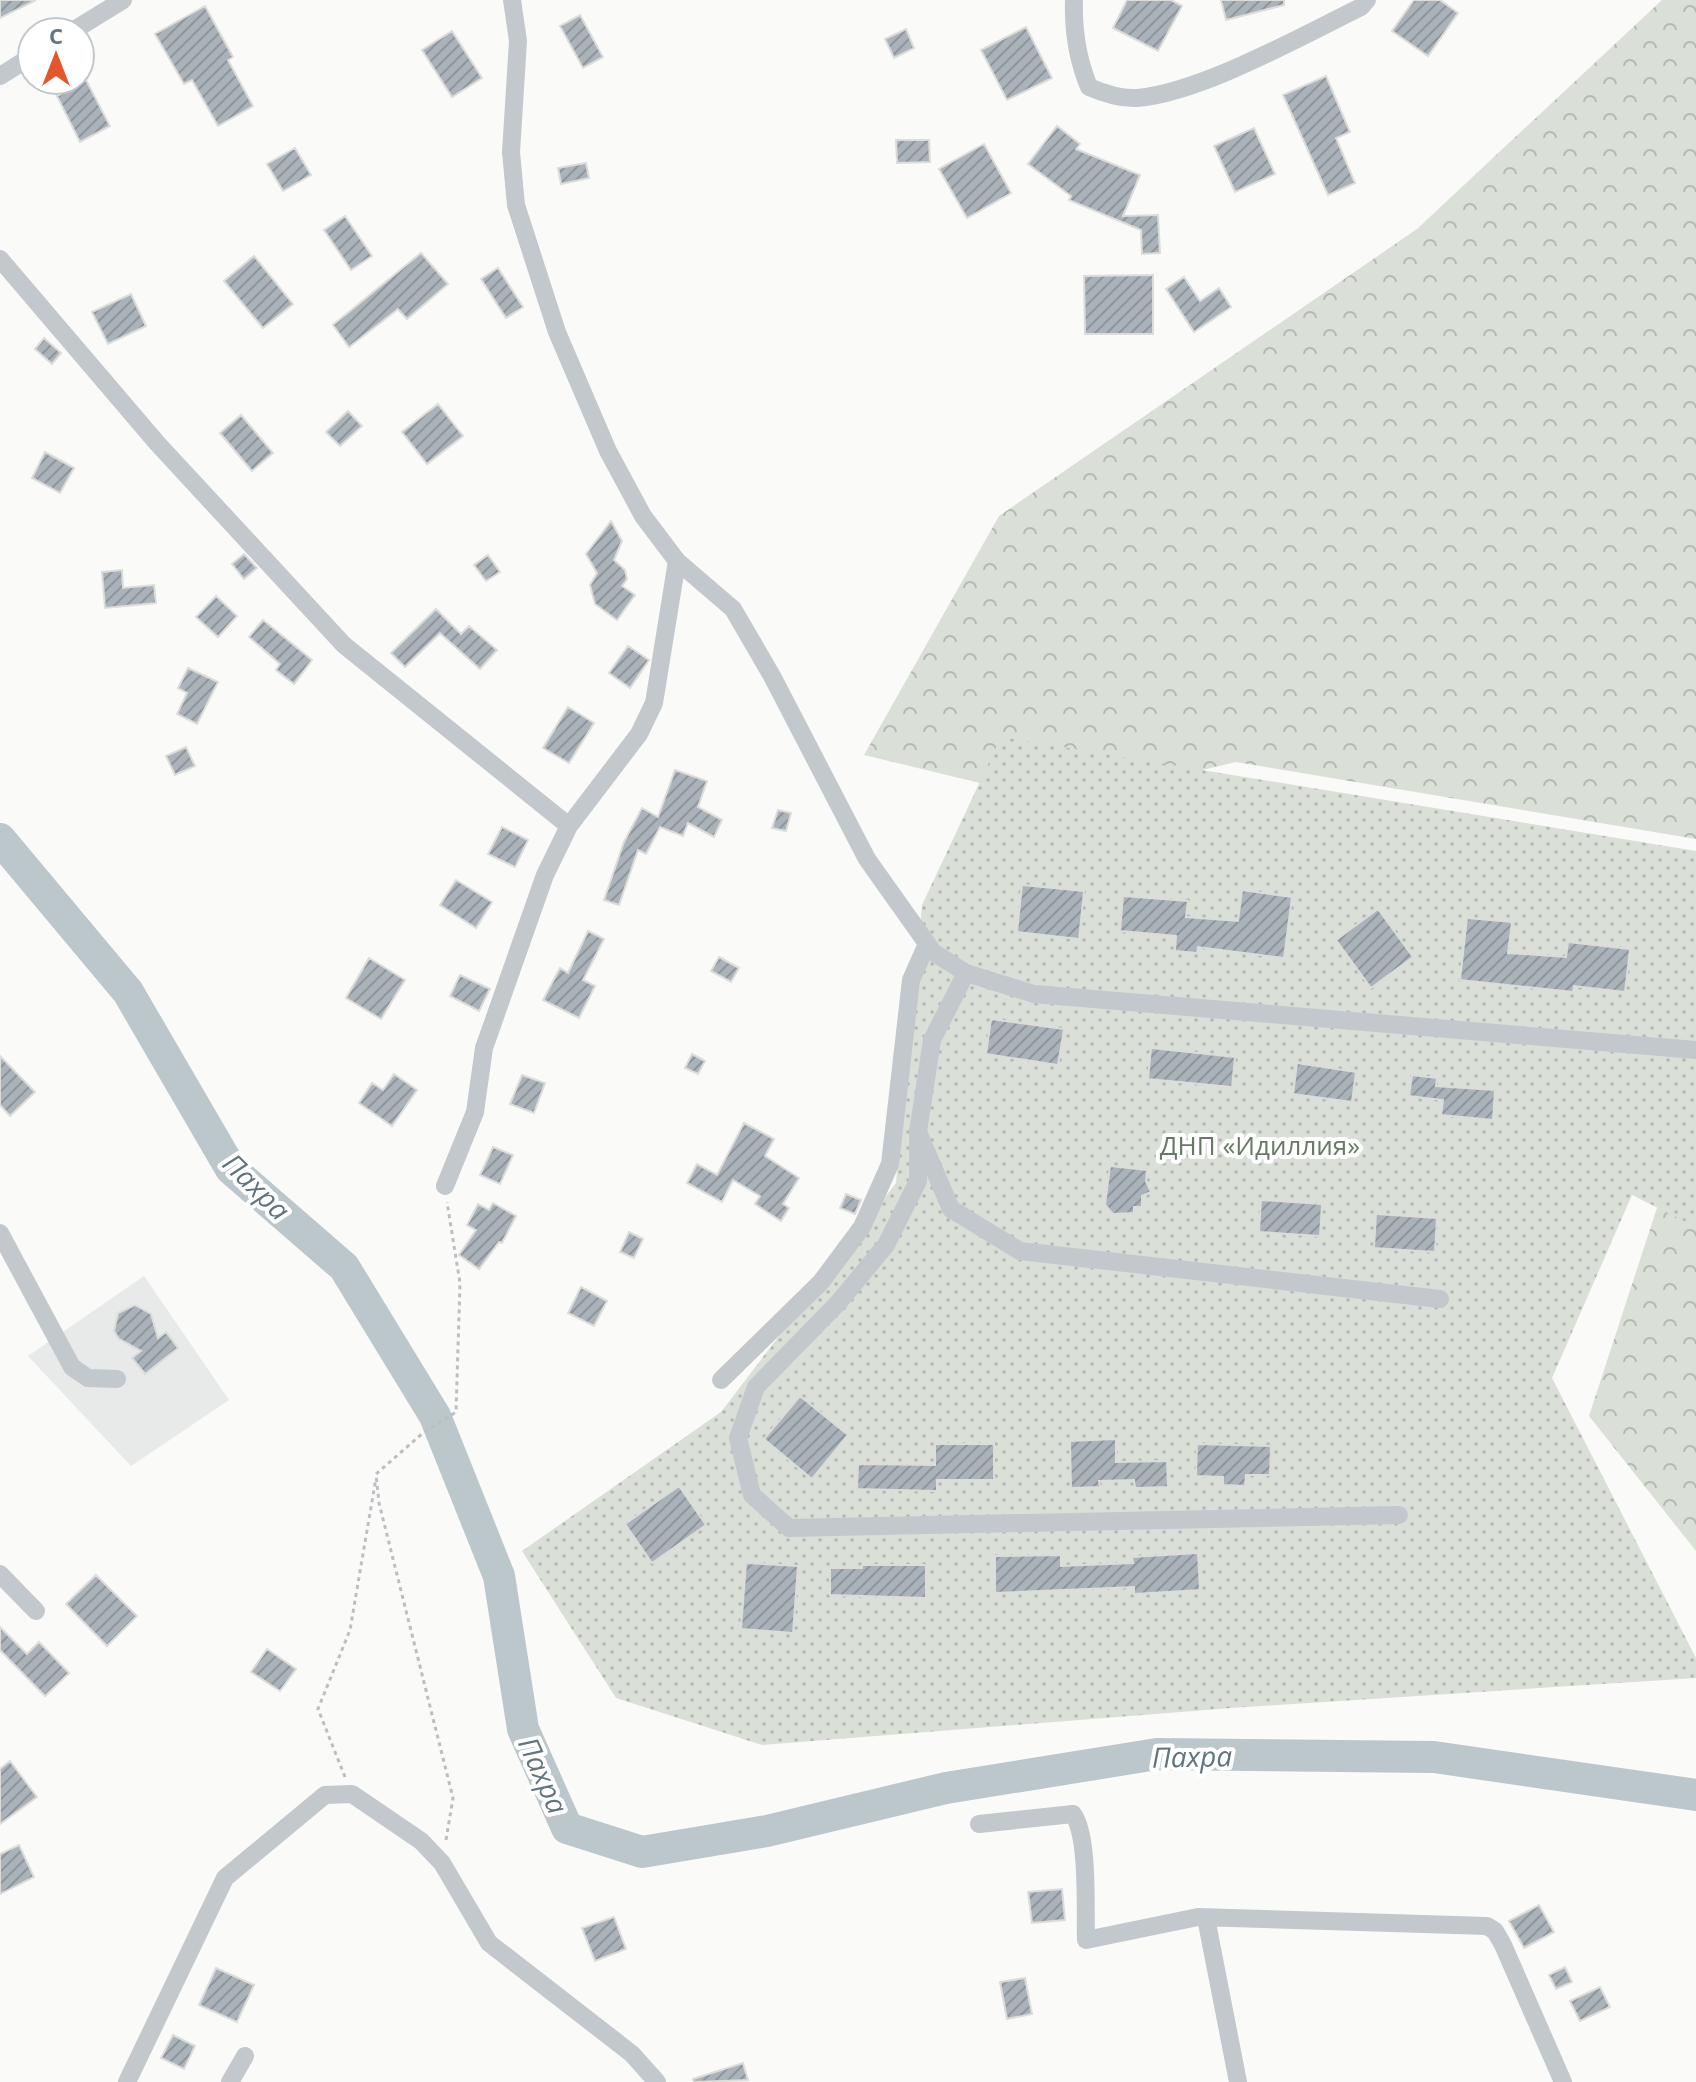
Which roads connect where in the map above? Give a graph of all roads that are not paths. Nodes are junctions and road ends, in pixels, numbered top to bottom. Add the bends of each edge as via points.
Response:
1 (123, 0) edge
2 (512, 0) edge
3 (1074, 0) edge
4 (1367, 0) edge
5 (96, 17) edge
6 (0, 259) edge
7 (677, 561) junction
8 (569, 826) junction
9 (927, 944) junction
10 (966, 973) junction
11 (1696, 1050) edge
12 (918, 1132) junction
13 (445, 1186) road end
14 (0, 1233) edge
15 (1440, 1299) dead end
16 (117, 1379) dead end
17 (721, 1380) dead end
18 (1399, 1515) dead end
19 (0, 1574) edge
20 (36, 1611) dead end
21 (979, 1824) dead end
22 (1206, 1918) junction
23 (245, 2056) dead end
24 (127, 2082) edge
25 (230, 2082) edge
26 (657, 2082) edge
27 (1238, 2082) edge
28 (1563, 2082) edge

1 - 5 street
2 - 7 street via 518,41 511,152 516,205 557,332 608,451 643,516
3 - 4 street via 1079,61 1089,87 1135,98 1170,92 1267,53
6 - 8 street via 157,443 344,645
7 - 8 street via 654,703 639,734
7 - 9 street via 733,609 867,859
8 - 13 street via 519,941 484,1048 475,1112
9 - 10 street
9 - 17 street via 911,980 890,1164 862,1227 821,1282
10 - 11 street via 1034,994
10 - 12 street via 932,1040
12 - 15 street via 951,1209 1020,1251
12 - 18 street via 918,1181 886,1245 756,1387 738,1438 752,1495 789,1528
14 - 16 street via 78,1373 100,1381
19 - 20 street
21 - 22 street via 1073,1814 1081,1839 1086,1940
22 - 27 street
22 - 28 street via 1487,1926 1503,1945
23 - 25 street
24 - 26 street via 225,1878 325,1795 352,1794 421,1841 442,1863 489,1943 632,2054

